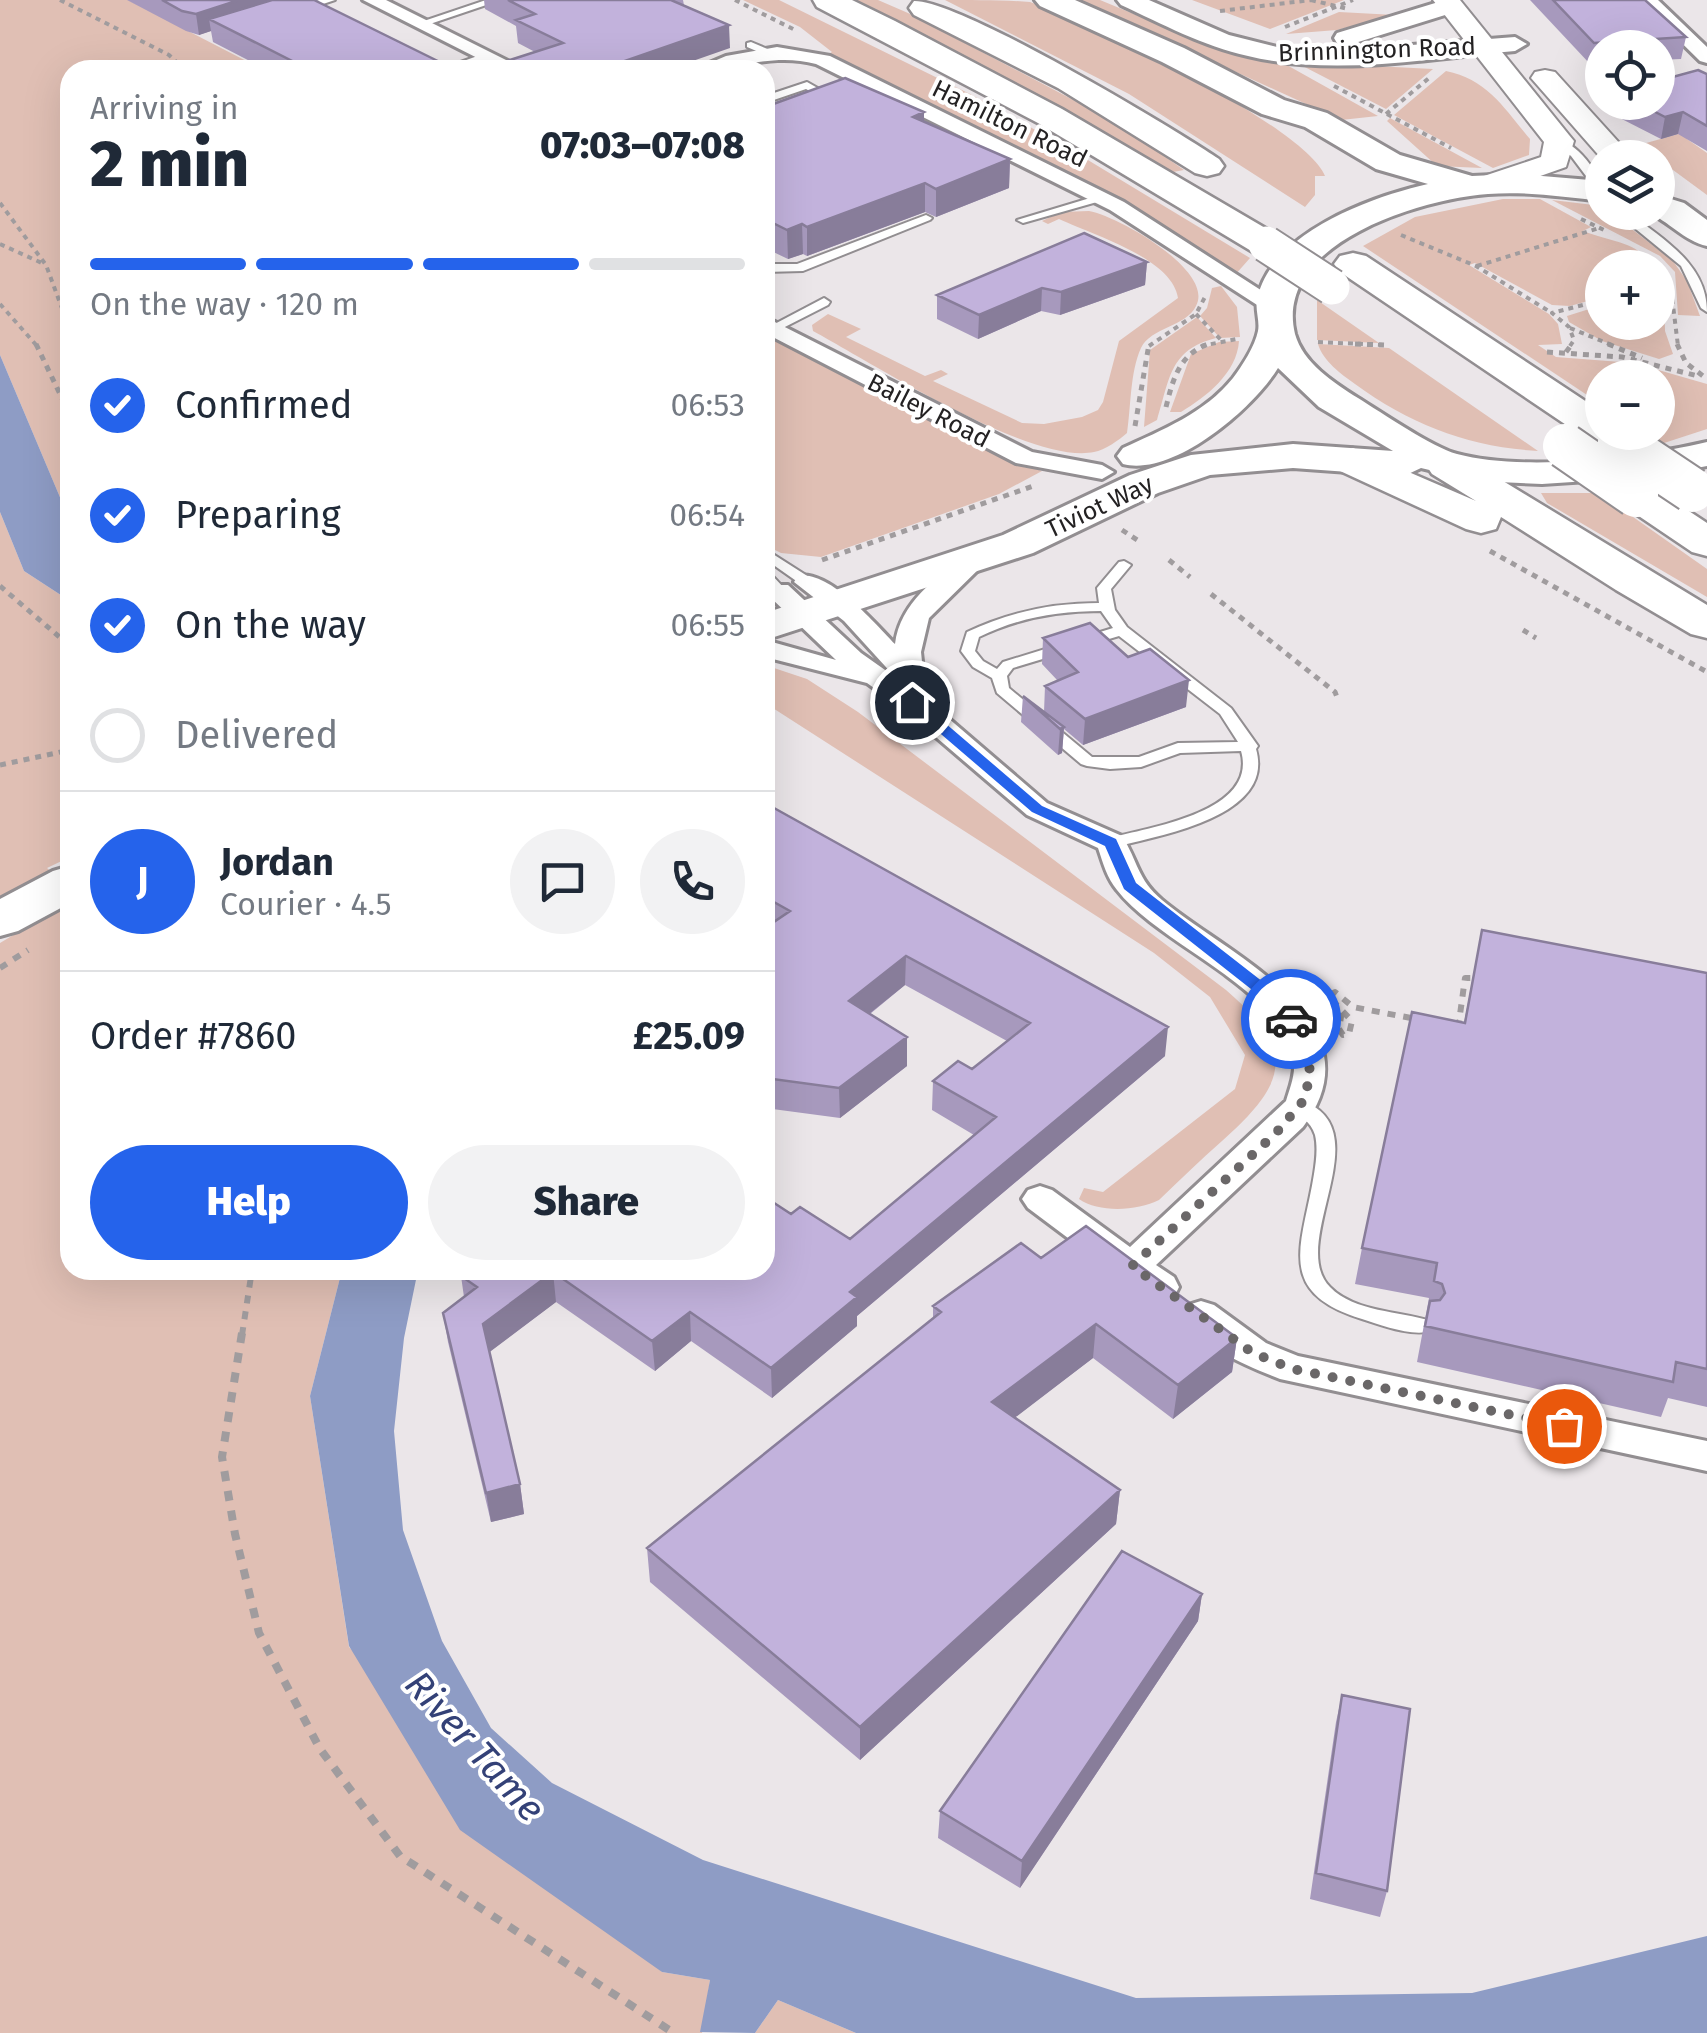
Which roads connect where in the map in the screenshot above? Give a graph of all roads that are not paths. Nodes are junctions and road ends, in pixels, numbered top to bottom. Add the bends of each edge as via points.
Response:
1 (330, 0) edge
2 (372, 0) edge
3 (496, 0) edge
4 (828, 0) edge
5 (909, 0) edge
6 (1050, 0) edge
7 (1130, 0) edge
8 (1159, 0) edge
9 (1648, 0) edge
10 (1457, 2) edge
11 (295, 10) edge
12 (420, 24) junction
13 (1493, 38) junction
14 (1343, 48) junction
15 (486, 56) junction
16 (1707, 57) edge
17 (474, 60) edge
18 (495, 60) edge
19 (728, 60) edge
20 (1513, 88) junction
21 (775, 97) edge
22 (1273, 107) junction
23 (811, 110) edge
24 (1599, 140) edge
25 (1559, 141) junction
26 (1585, 184) edge
27 (1481, 185) junction
28 (1240, 188) dead end
29 (1100, 198) junction
30 (1338, 198) junction
31 (1585, 204) edge
32 (1675, 208) edge
33 (1675, 214) edge
34 (1707, 217) edge
35 (926, 218) edge
36 (1023, 220) dead end
37 (1643, 230) edge
38 (1707, 236) edge
39 (775, 268) edge
40 (824, 302) dead end
41 (1707, 308) edge
42 (775, 323) edge
43 (1264, 326) junction
44 (775, 329) edge
45 (1585, 430) edge
46 (1606, 450) edge
47 (1627, 450) edge
48 (1337, 460) junction
49 (1446, 465) junction
50 (1102, 472) junction
51 (1702, 481) edge
52 (1707, 543) edge
53 (976, 559) junction
54 (1124, 566) dead end
55 (1632, 582) junction
56 (789, 590) edge
57 (1104, 607) junction
58 (1707, 624) edge
59 (1123, 630) junction
60 (775, 651) edge
61 (999, 676) junction
62 (900, 685) junction
63 (1250, 746) junction
64 (1111, 843) junction
65 (60, 887) edge
66 (0, 920) edge
67 (1300, 1106) junction
68 (1040, 1199) dead end
69 (1132, 1266) junction
70 (1424, 1326) edge
71 (1707, 1456) edge

1 - 11 lane
2 - 12 street
3 - 12 lane
4 - 45 highway, bridge via 1128,158 1276,226 1342,276
5 - 28 highway via 1110,102
6 - 22 main road
7 - 14 street, Brinnington Road via 1249,49 1280,54
8 - 14 street, Brinnington Road via 1257,38
9 - 16 street
10 - 13 main road
10 - 14 street
12 - 15 street
13 - 14 street, Brinnington Road
13 - 20 main road
13 - 24 main road
14 - 20 street via 1457,66
15 - 17 lane
15 - 18 street
19 - 29 street, Hamilton Road via 759,48 823,60
20 - 25 main road
21 - 23 lane via 808,85 831,96
22 - 27 main road via 1316,120 1388,162
22 - 30 main road via 1328,156
25 - 26 lane via 1575,154
25 - 27 main road via 1548,166
27 - 30 main road via 1405,202
27 - 31 main road
29 - 36 lane
29 - 43 street, Hamilton Road via 1230,279
30 - 43 main road, Tiviot Way via 1287,272
32 - 34 main road
33 - 38 main road
35 - 39 lane via 799,268
37 - 41 lane via 1686,264
40 - 42 lane
43 - 49 main road via 1331,396
43 - 50 main road, Tiviot Way via 1252,385 1221,413
44 - 50 street, Bailey Road via 1024,458
46 - 52 highway, bridge via 1636,495
47 - 51 highway, bridge
48 - 49 main road, Tiviot Way
48 - 53 main road, Tiviot Way via 1234,458 1178,470
48 - 55 highway
49 - 51 main road, Tiviot Way
49 - 55 highway
50 - 56 main road, Tiviot Way via 1023,510
53 - 56 main road, Tiviot Way
53 - 62 street via 920,606
54 - 57 lane via 1104,588
55 - 58 highway
56 - 62 street
57 - 59 lane
57 - 61 lane via 1044,608 972,635 968,650
59 - 61 lane via 1008,665
59 - 63 lane via 1218,705
60 - 62 street
61 - 63 lane via 1002,690 1087,760 1141,762 1178,748
62 - 64 street via 1037,809
63 - 64 lane via 1244,790 1227,804 1202,818
64 - 67 street via 1129,885 1276,1000 1296,1026 1310,1075
65 - 66 main road
67 - 69 street
67 - 70 lane via 1319,1122 1326,1149 1310,1272 1321,1292 1358,1310
68 - 69 street
69 - 71 street via 1253,1353 1293,1369

